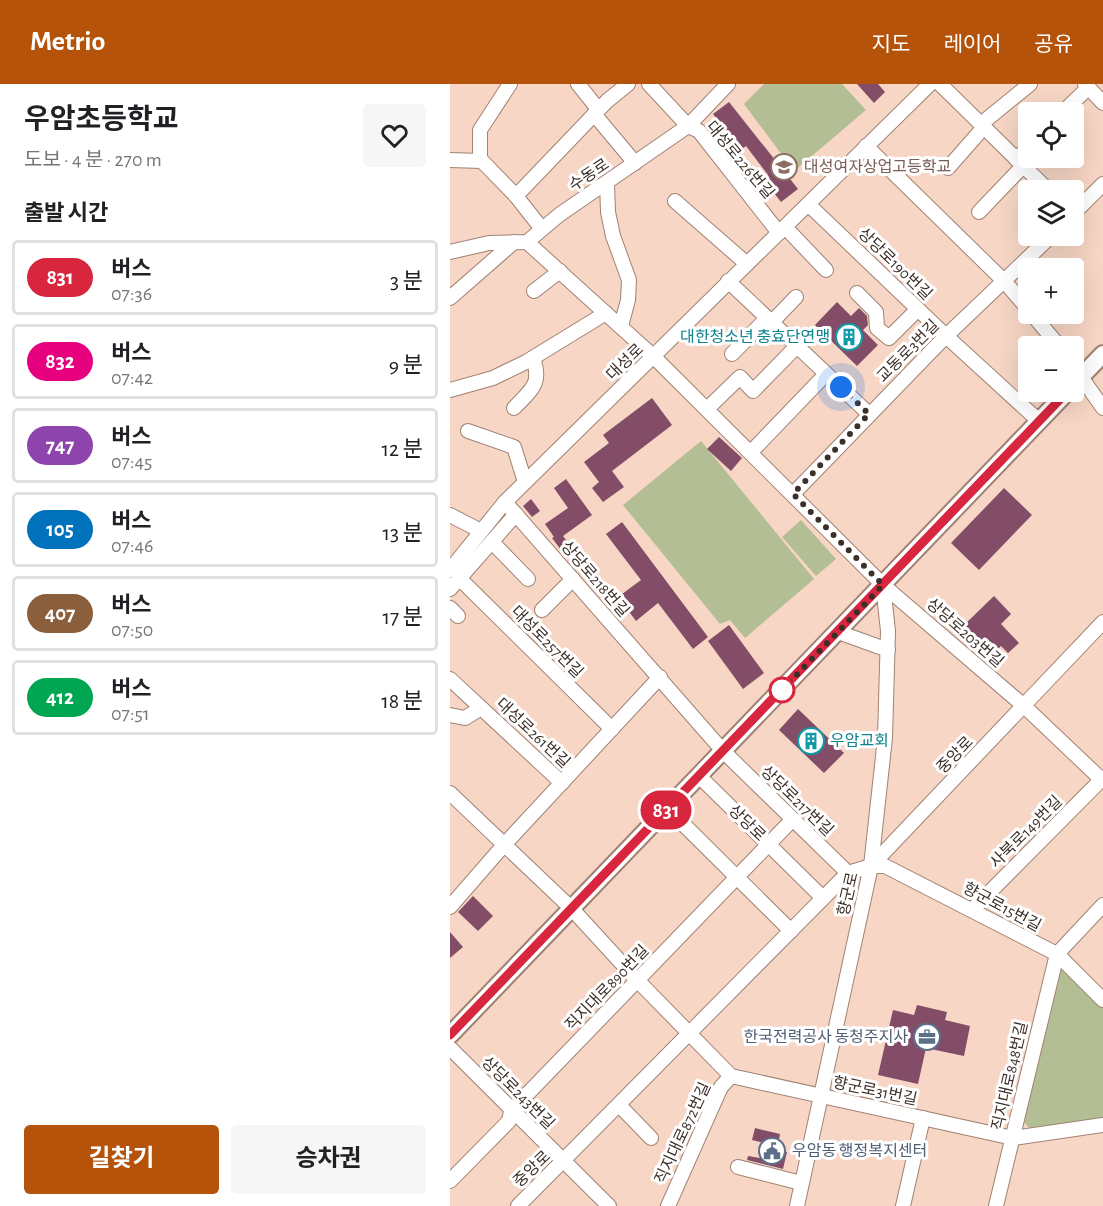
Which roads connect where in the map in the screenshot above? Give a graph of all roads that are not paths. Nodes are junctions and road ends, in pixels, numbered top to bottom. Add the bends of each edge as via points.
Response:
1 (510, 84) edge
2 (579, 84) edge
3 (650, 84) edge
4 (728, 84) edge
5 (930, 84) edge
6 (940, 84) edge
7 (1030, 84) edge
8 (621, 86) edge
9 (1086, 86) edge
10 (1072, 102) edge
11 (1103, 104) edge
12 (596, 111) junction
13 (982, 125) junction
14 (688, 126) junction
15 (866, 146) junction
16 (450, 160) edge
17 (480, 160) junction
18 (1018, 161) edge
19 (635, 163) junction
20 (1018, 165) edge
21 (948, 168) dead end
22 (1025, 168) edge
23 (1038, 180) edge
24 (607, 183) junction
25 (1103, 184) edge
26 (516, 195) junction
27 (675, 201) dead end
28 (1084, 203) edge
29 (808, 204) junction
30 (979, 212) dead end
31 (542, 229) junction
32 (782, 230) junction
33 (521, 242) junction
34 (1041, 246) edge
35 (450, 252) edge
36 (747, 264) junction
37 (826, 270) dead end
38 (560, 271) junction
39 (728, 281) junction
40 (1005, 281) junction
41 (534, 291) dead end
42 (858, 293) dead end
43 (796, 297) dead end
44 (1018, 297) edge
45 (450, 298) edge
46 (918, 309) junction
47 (606, 313) junction
48 (769, 320) junction
49 (1040, 324) edge
50 (621, 326) junction
51 (946, 336) junction
52 (1050, 336) edge
53 (797, 346) junction
54 (732, 354) dead end
55 (1103, 354) edge
56 (654, 357) junction
57 (533, 358) junction
58 (1084, 369) edge
59 (826, 374) junction
60 (1084, 385) edge
61 (451, 387) edge
62 (1057, 402) edge
63 (514, 408) dead end
64 (1103, 408) edge
65 (707, 409) junction
66 (869, 414) junction
67 (1039, 421) junction
68 (468, 431) dead end
69 (751, 452) junction
70 (525, 482) junction
71 (793, 494) junction
72 (505, 502) junction
73 (516, 514) junction
74 (450, 515) edge
75 (481, 531) junction
76 (492, 542) junction
77 (453, 579) edge
78 (528, 579) dead end
79 (573, 579) junction
80 (883, 585) junction
81 (542, 610) dead end
82 (1103, 622) edge
83 (838, 632) junction
84 (888, 650) junction
85 (660, 677) junction
86 (450, 679) edge
87 (1024, 706) junction
88 (482, 708) junction
89 (450, 715) edge
90 (612, 729) junction
91 (723, 751) junction
92 (699, 776) junction
93 (1102, 779) edge
94 (562, 783) junction
95 (450, 793) edge
96 (668, 809) junction
97 (792, 820) junction
98 (769, 844) junction
99 (503, 846) junction
100 (871, 866) junction
101 (848, 873) junction
102 (737, 878) junction
103 (823, 898) junction
104 (1103, 905) edge
105 (450, 907) edge
106 (572, 909) junction
107 (972, 909) junction
108 (791, 931) junction
109 (1057, 954) junction
110 (638, 981) junction
111 (1103, 1000) edge
112 (689, 1034) junction
113 (450, 1035) edge
114 (450, 1048) edge
115 (731, 1076) junction
116 (820, 1096) junction
117 (619, 1105) junction
118 (511, 1111) junction
119 (923, 1118) junction
120 (1103, 1125) edge
121 (651, 1138) dead end
122 (1012, 1138) junction
123 (563, 1162) junction
124 (738, 1167) dead end
125 (450, 1181) edge
126 (801, 1183) junction
127 (518, 1206) edge
128 (609, 1206) edge
129 (668, 1206) edge
130 (796, 1206) edge
131 (903, 1206) edge
132 (996, 1206) edge

1 - 17 street via 480,130
2 - 12 street
3 - 14 street, 대성로226번길
4 - 14 street, 수동로
5 - 15 street, 대성로
6 - 13 street
7 - 13 street
8 - 12 street
9 - 10 street
9 - 11 street
12 - 19 street
12 - 26 street
13 - 18 street
13 - 21 street
14 - 19 street, 수동로
14 - 32 street, 대성로226번길 via 699,131
15 - 29 street, 대성로
15 - 40 street
16 - 17 street
17 - 26 street
19 - 24 street, 수동로
20 - 30 street
22 - 23 street
24 - 31 street, 수동로
24 - 50 street via 613,236 629,280
25 - 28 street
26 - 31 street
27 - 36 street
29 - 32 street, 대성로
29 - 46 street, 상당로190번길
31 - 33 street, 수동로
32 - 36 street, 대성로
32 - 37 street, 대성로226번길
33 - 35 street via 489,243
33 - 38 street, 상당로203번길
33 - 45 street, 수동로
34 - 40 street, 교동로3번길
36 - 39 street, 대성로
38 - 41 street
38 - 47 street, 상당로203번길
39 - 48 street
39 - 56 street, 대성로
40 - 44 street
40 - 51 street, 교동로3번길
42 - 46 street via 876,312 877,327 889,338
43 - 48 street
46 - 51 street, 상당로190번길
47 - 50 street, 상당로203번길
47 - 57 street
48 - 53 street
48 - 54 street
49 - 52 street
50 - 56 street, 상당로203번길
51 - 66 street, 교동로3번길
51 - 67 street, 상당로190번길
53 - 59 street
53 - 65 street via 753,391 740,377
55 - 58 main road
56 - 65 street, 상당로203번길
56 - 70 street, 대성로
57 - 61 street via 493,378
57 - 63 street via 538,371 535,386
59 - 66 street
59 - 69 street
60 - 64 street
62 - 67 main road
65 - 69 street, 상당로203번길
66 - 71 street, 교동로3번길
67 - 80 main road
68 - 70 street via 514,447
69 - 71 street, 상당로203번길
70 - 72 street, 대성로
71 - 80 street, 상당로203번길
72 - 73 street, 상당로218번길
72 - 75 street, 대성로
73 - 76 street
73 - 79 street, 상당로218번길
74 - 75 street
75 - 77 street, 대성로
76 - 77 street
76 - 78 street
77 - 90 street, 대성로257번길
79 - 81 street
79 - 85 street, 상당로218번길
80 - 83 main road
80 - 84 street, 향군로
80 - 87 street, 상당로203번길
82 - 87 street, 중앙로
83 - 84 street
83 - 91 main road
84 - 100 street, 향군로 via 885,738
85 - 90 street
85 - 91 street, 상당로218번길
86 - 88 street, 대성로261번길
87 - 93 street, 상당로203번길
87 - 100 street, 중앙로
88 - 89 street, 대성로261번길 via 465,718
88 - 94 street, 대성로261번길
90 - 94 street
91 - 92 main road
91 - 97 street, 상당로217번길
92 - 96 main road
92 - 98 street, 상당로
93 - 107 street, 사북로149번길
94 - 99 street
95 - 99 street
96 - 102 street
96 - 106 main road
97 - 98 street, 직지대로890번길
97 - 101 street, 상당로217번길
98 - 102 street, 직지대로890번길
98 - 103 street
99 - 105 street
99 - 106 street
100 - 101 street, 중앙로
100 - 107 street, 향군로15번길 via 885,866
100 - 116 street, 향군로
101 - 103 street, 중앙로
102 - 108 street
102 - 110 street, 직지대로890번길
103 - 108 street, 중앙로
104 - 109 street
106 - 110 street
106 - 113 main road
107 - 109 street, 향군로15번길
108 - 112 street, 중앙로
109 - 111 street, 향군로15번길
109 - 122 street, 직지대로848번길
110 - 112 street
110 - 118 street, 직지대로890번길
112 - 115 street
112 - 117 street, 중앙로
114 - 118 street, 상당로243번길
115 - 116 street, 향군로31번길
115 - 129 street, 직지대로872번길 via 721,1087
116 - 119 street, 향군로31번길
116 - 126 street, 향군로
117 - 121 street
117 - 123 street, 중앙로
118 - 123 street, 상당로243번길
118 - 125 street, 직지대로890번길 via 509,1121
119 - 122 street, 향군로31번길
119 - 131 street, 향군로31번길
120 - 122 street, 향군로31번길
122 - 132 street, 직지대로848번길
123 - 127 street, 중앙로
123 - 128 street, 상당로243번길
124 - 126 street
126 - 130 street, 향군로

